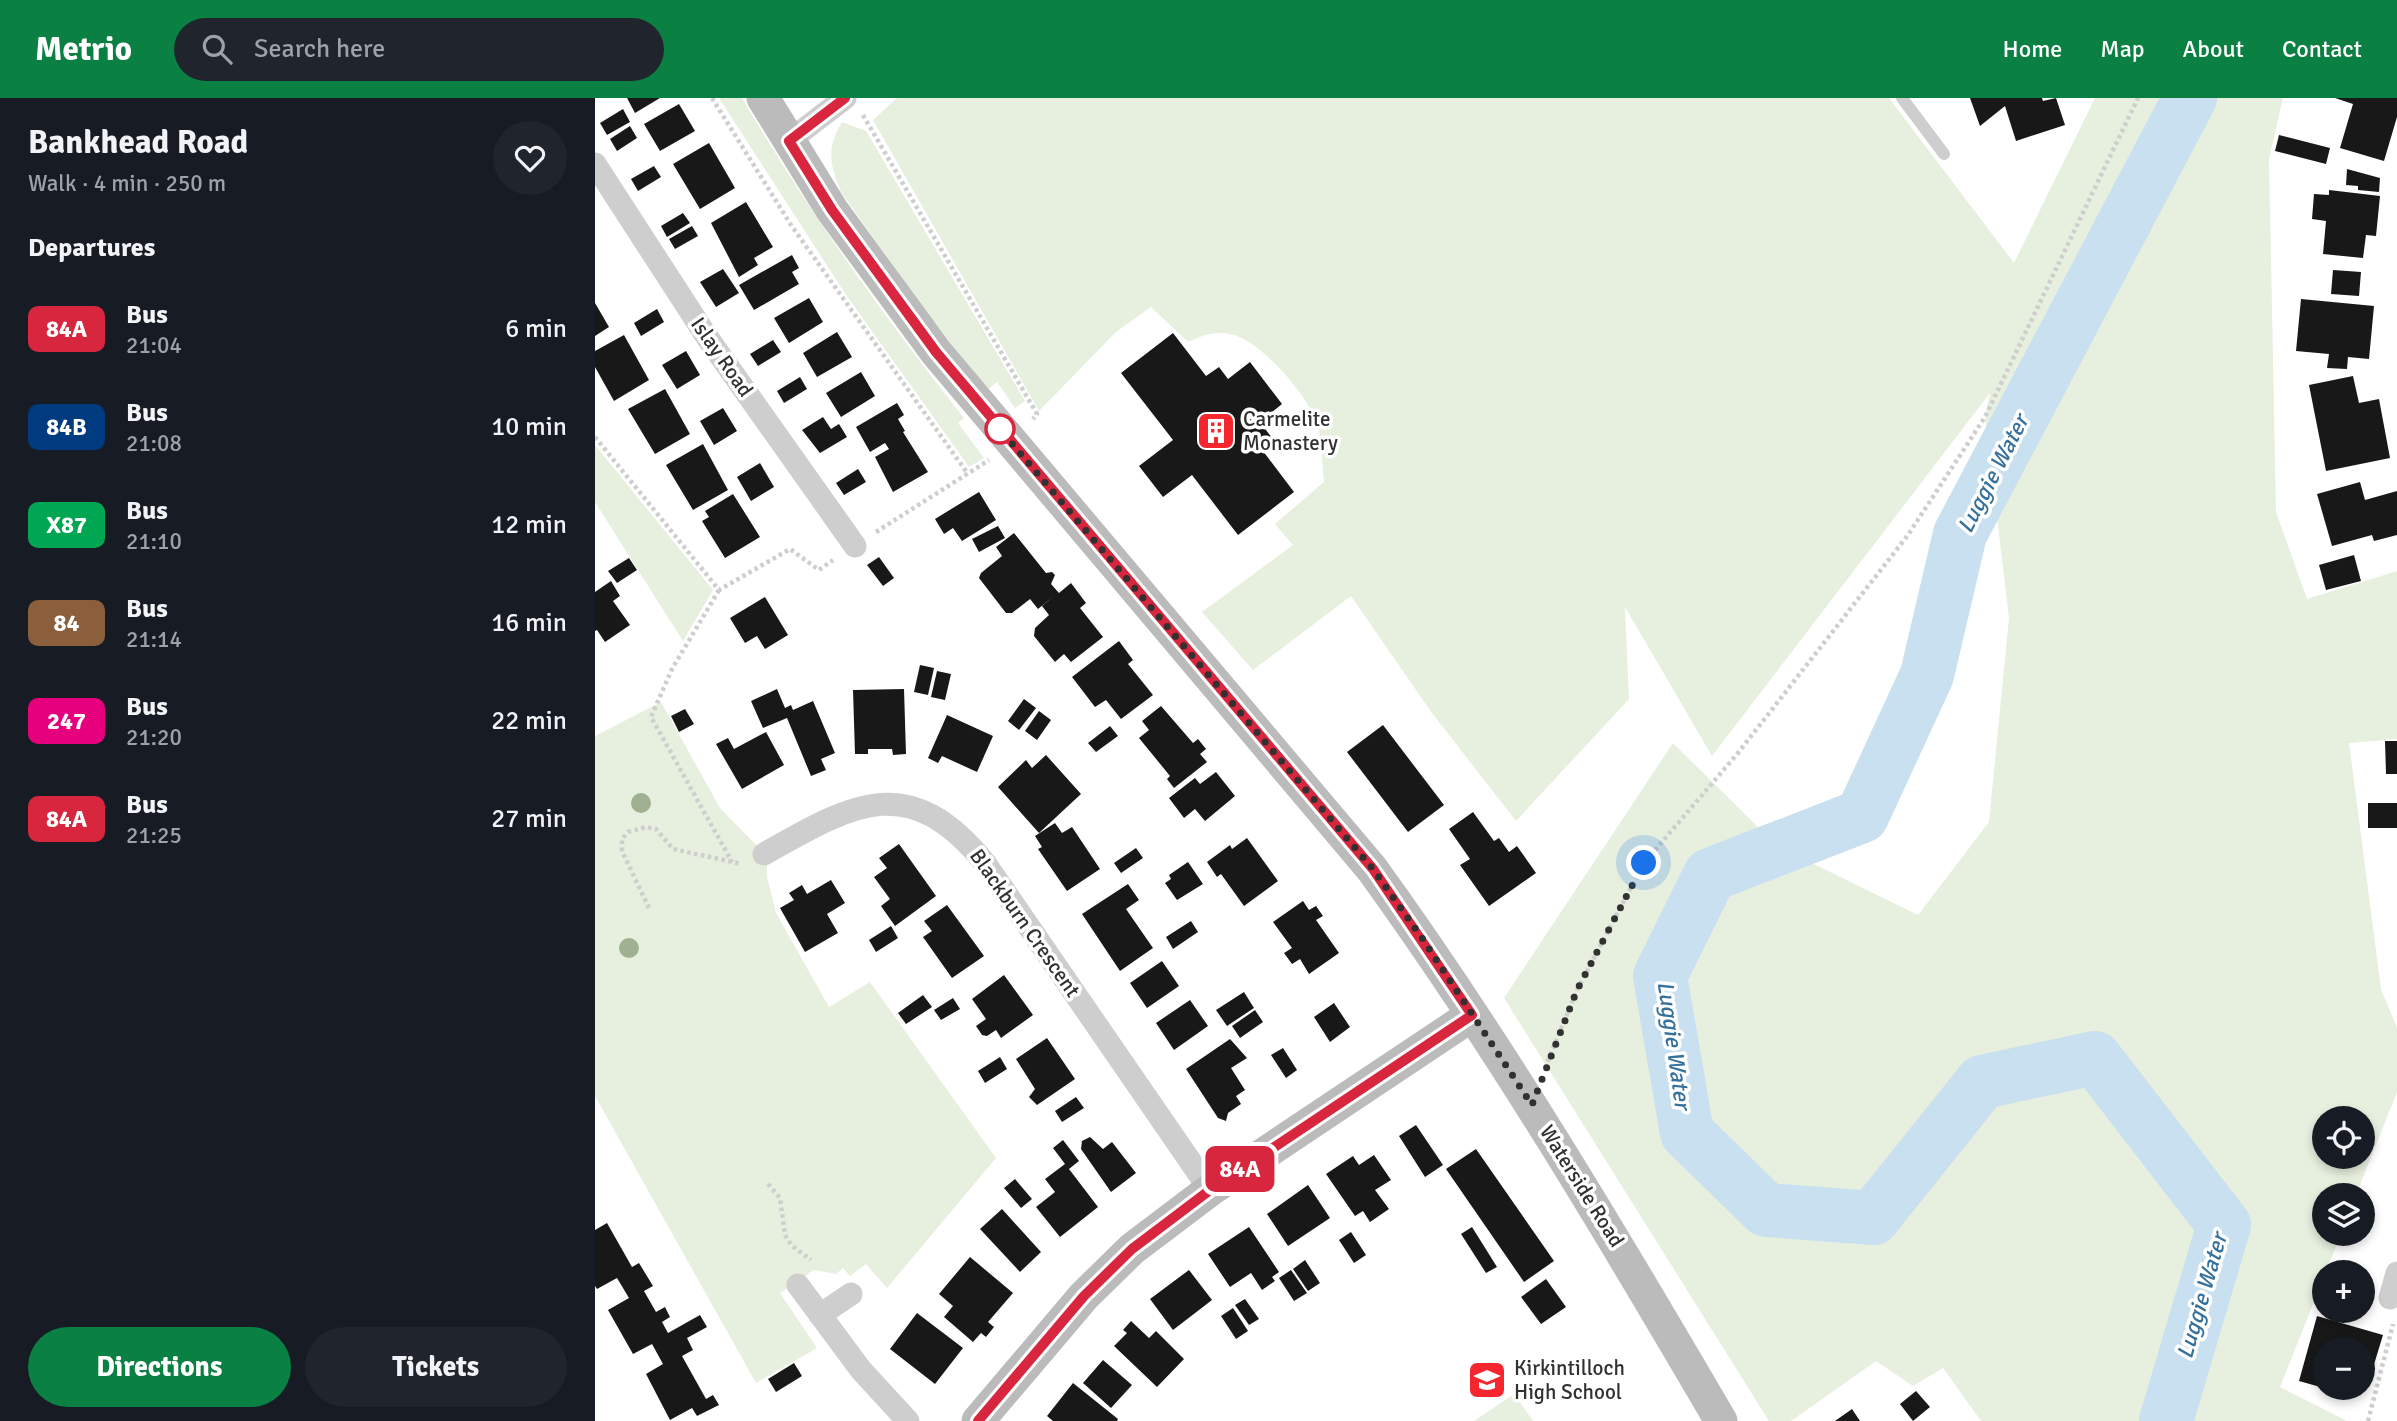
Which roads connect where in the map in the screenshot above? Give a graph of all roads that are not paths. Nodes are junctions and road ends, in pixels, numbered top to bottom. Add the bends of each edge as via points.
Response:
1 (763, 98) edge
2 (1902, 98) edge
3 (851, 102) edge
4 (789, 141) junction
5 (1944, 154) dead end
6 (595, 164) edge
7 (855, 546) road end
8 (764, 854) road end
9 (1472, 1015) junction
10 (1210, 1190) junction
11 (2397, 1273) edge
12 (798, 1285) road end
13 (851, 1294) dead end
14 (2390, 1298) dead end
15 (820, 1315) junction
16 (908, 1421) edge
17 (978, 1421) edge
18 (1721, 1421) edge

1 - 4 main road, Waterside Road
2 - 5 lane
3 - 4 street
4 - 9 main road, Waterside Road via 880,278 1013,445 1373,869
6 - 7 street, Islay Road via 707,337
8 - 10 street, Blackburn Crescent via 865,805 910,806 939,818 985,863
9 - 10 main road
9 - 18 main road, Waterside Road via 1532,1105
10 - 17 main road via 1132,1249 1084,1296
11 - 14 street
12 - 15 street
13 - 15 street
15 - 16 street via 861,1370

